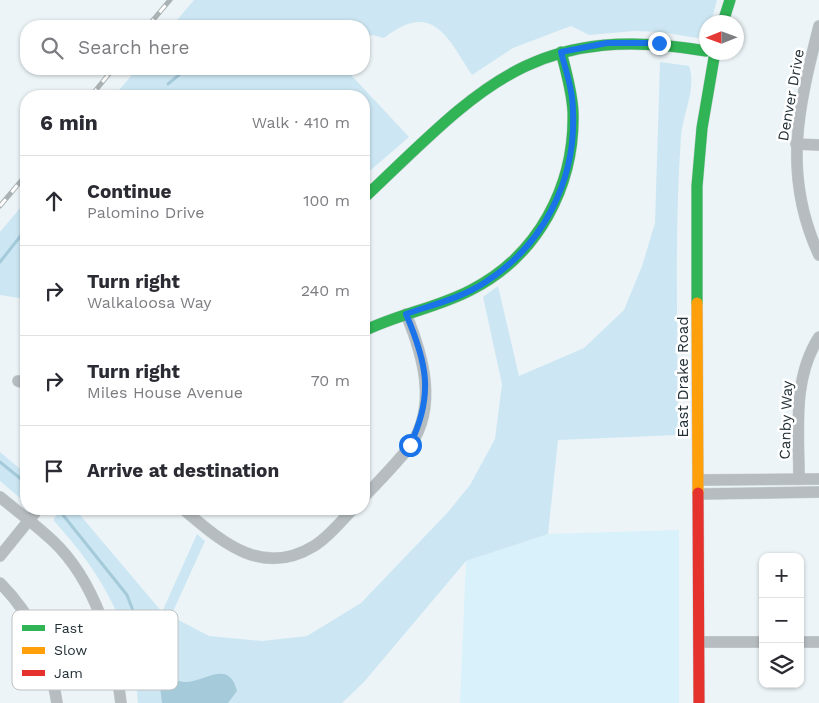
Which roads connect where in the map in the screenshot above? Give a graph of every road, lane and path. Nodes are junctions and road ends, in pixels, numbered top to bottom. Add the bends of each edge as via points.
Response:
1 (730, 0) edge
2 (725, 15) edge
3 (819, 26) edge
4 (699, 50) edge
5 (561, 52) junction
6 (713, 60) edge
7 (796, 144) junction
8 (819, 145) edge
9 (370, 192) edge
10 (819, 255) edge
11 (406, 314) junction
12 (370, 329) edge
13 (819, 337) edge
14 (819, 478) edge
15 (799, 479) junction
16 (698, 480) junction
17 (370, 490) edge
18 (819, 492) edge
19 (699, 494) junction
20 (0, 497) edge
21 (20, 513) edge
22 (22, 515) edge
23 (33, 515) edge
24 (190, 515) edge
25 (347, 515) edge
26 (28, 520) junction
27 (0, 556) edge
28 (0, 583) edge
29 (22, 610) edge
30 (96, 610) edge
31 (699, 642) junction
32 (759, 642) edge
33 (804, 642) edge
34 (819, 642) edge
35 (56, 690) edge
36 (119, 690) edge
37 (58, 703) edge
38 (121, 703) edge
39 (699, 703) edge

1 - 2 street
3 - 7 street, Denver Drive
4 - 5 street via 637,41
5 - 9 street via 522,67 488,86 443,123
5 - 11 street via 571,91 572,147 558,197 544,224 526,249 483,284
6 - 16 street, East Drake Road via 697,186
7 - 8 street
7 - 10 street, Denver Drive via 803,216
11 - 12 street
11 - 17 street via 422,361 426,403 421,424 410,445
13 - 15 street, Canby Way via 807,359 799,389
14 - 15 street
15 - 16 street
16 - 19 street, East Drake Road
18 - 19 street
19 - 31 street, East Drake Road
20 - 21 street
22 - 26 street
23 - 26 street
24 - 25 street via 236,550 269,558 285,558 316,545
26 - 27 street
26 - 30 street via 71,563
28 - 29 street
31 - 32 street
31 - 39 street, East Drake Road
33 - 34 street
35 - 37 street
36 - 38 street

